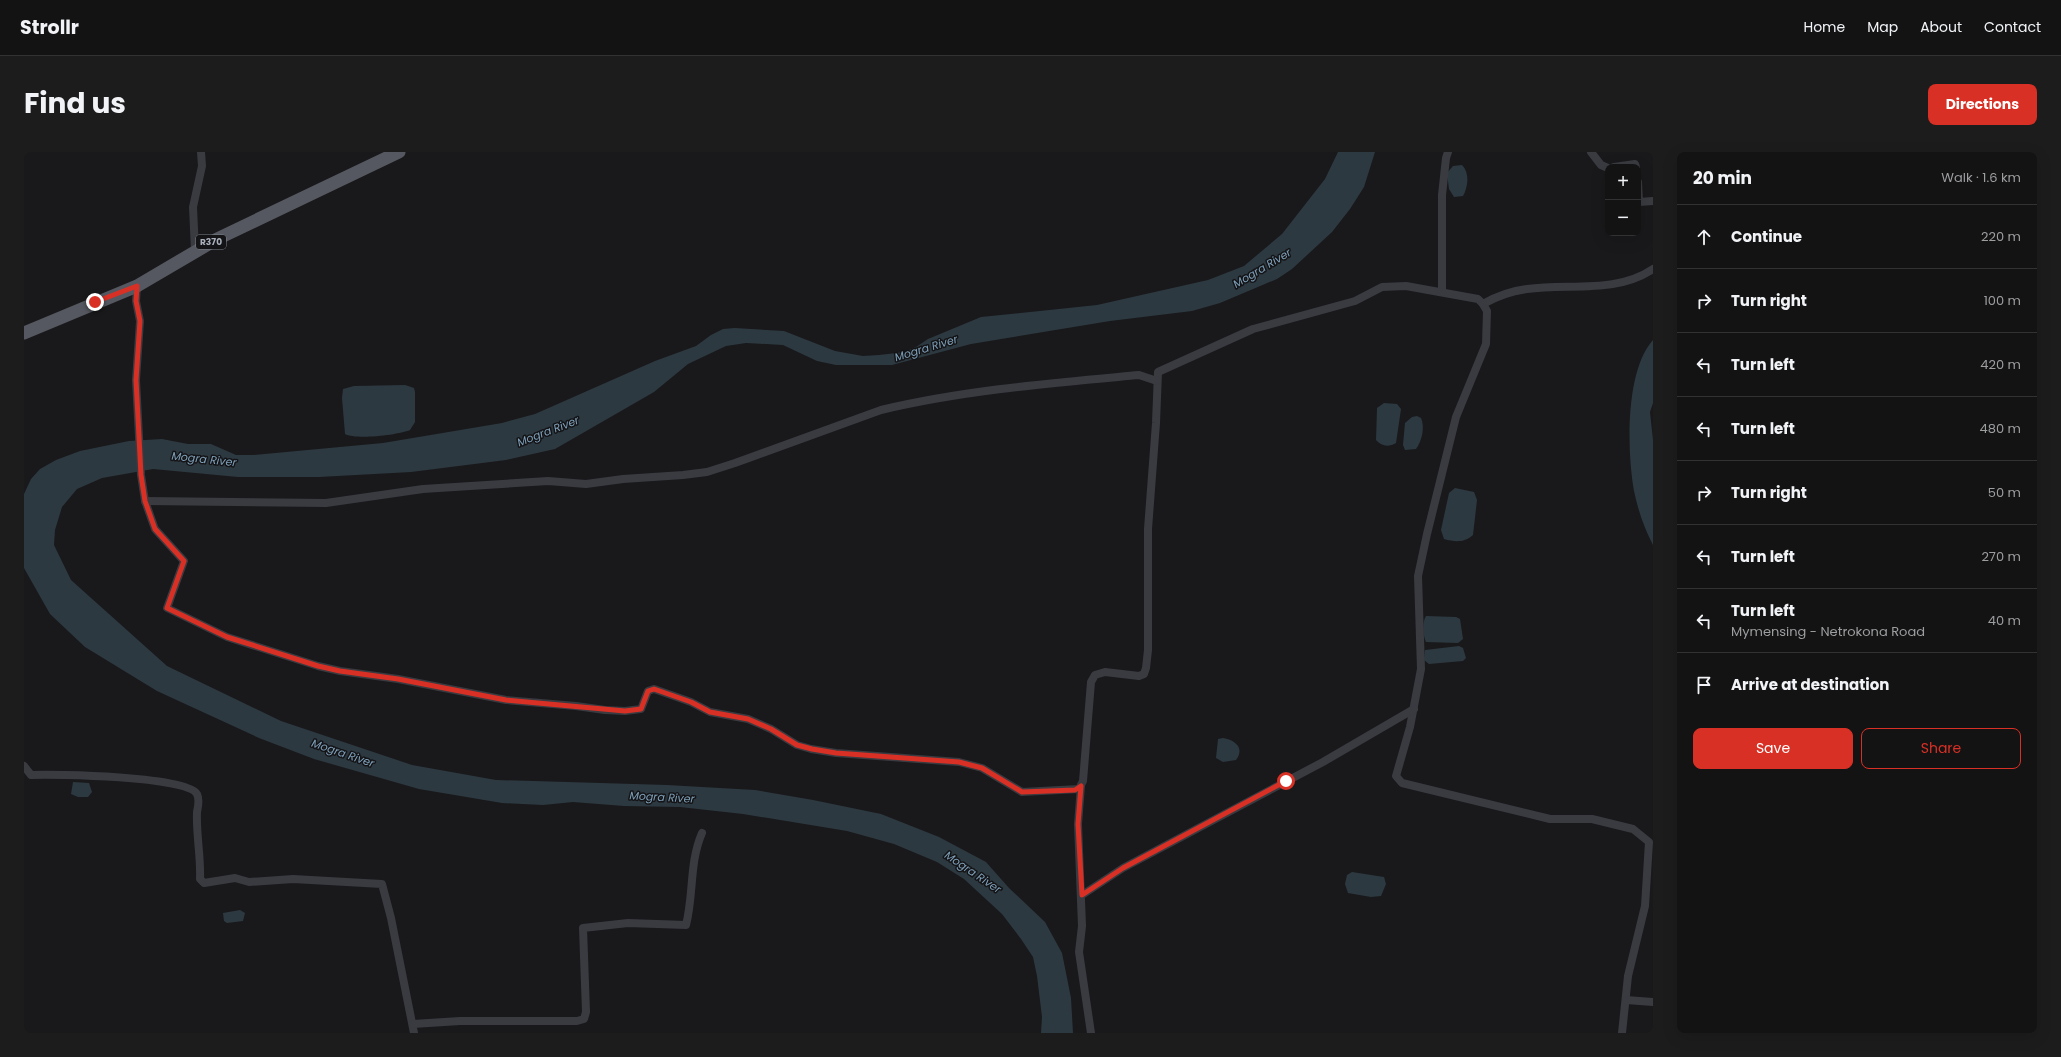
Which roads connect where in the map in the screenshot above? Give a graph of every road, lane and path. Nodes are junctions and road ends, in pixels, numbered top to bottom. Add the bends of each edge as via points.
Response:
1 (202, 152) edge
2 (399, 152) edge
3 (1448, 152) edge
4 (1591, 152) edge
5 (1605, 167) edge
6 (1639, 200) edge
7 (1653, 201) edge
8 (195, 251) junction
9 (1653, 269) edge
10 (137, 286) junction
11 (1442, 292) junction
12 (1483, 304) junction
13 (24, 333) edge
14 (1157, 381) junction
15 (145, 501) junction
16 (1414, 709) junction
17 (24, 766) edge
18 (1081, 786) junction
19 (702, 833) dead end
20 (1082, 895) junction
21 (1626, 1000) junction
22 (1653, 1002) edge
23 (413, 1024) junction
24 (414, 1033) edge
25 (1091, 1033) edge
26 (1622, 1033) edge

1 - 8 street via 202,166 193,207
2 - 8 main road, R370
3 - 11 street via 1442,195
4 - 5 street
6 - 7 street
8 - 10 main road, R370
9 - 12 street via 1629,282 1569,288 1529,288 1501,294
10 - 13 main road, R370
10 - 15 street via 136,301 140,321 136,380 141,475
11 - 12 street via 1478,299
11 - 14 street via 1406,286 1382,287 1355,301 1253,329 1199,355 1163,368 1158,372
12 - 16 street via 1487,320 1486,344 1456,417 1418,576 1421,669
14 - 15 street via 1139,375 1016,386 904,405 881,410 706,472 683,475 586,484 548,481 423,489 326,503
14 - 18 street via 1148,528 1146,668 1144,674 1139,676 1105,672 1095,675 1091,682
15 - 18 street via 155,529 184,561 167,608 227,637 318,666 506,700 605,710 641,709 648,691 654,689 691,702 710,712 748,719 797,745 812,749 959,762 982,768 1022,792 1075,790
16 - 20 street via 1323,762 1123,868
16 - 21 street via 1396,776 1398,781 1550,819 1592,819 1633,829 1648,842 1645,906 1628,976
17 - 23 street via 31,775 85,775 190,788 197,793 199,800 197,812 200,879 204,883 235,878 249,882 293,880 382,884
18 - 20 street via 1078,824
19 - 23 street via 694,862 690,910 686,925 628,922 583,928 586,1012 584,1019
20 - 25 street via 1079,952
21 - 22 street
21 - 26 street
23 - 24 street

